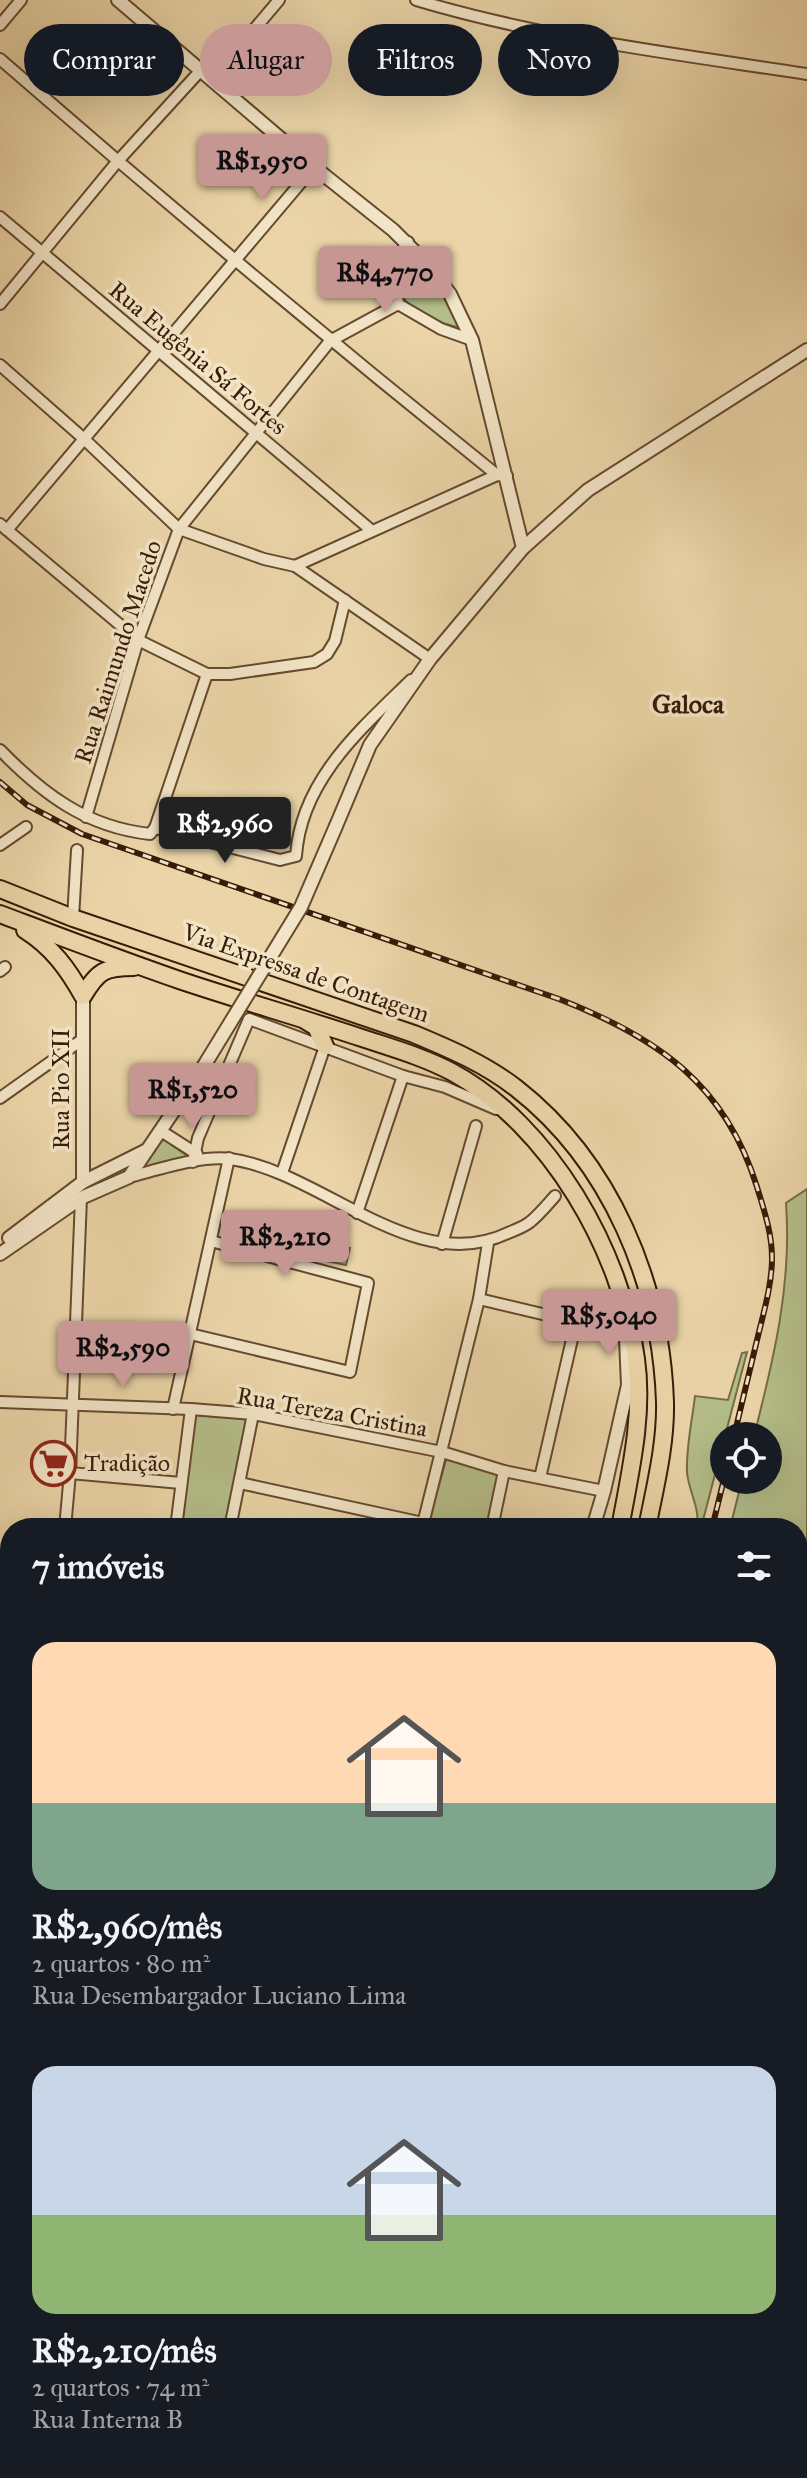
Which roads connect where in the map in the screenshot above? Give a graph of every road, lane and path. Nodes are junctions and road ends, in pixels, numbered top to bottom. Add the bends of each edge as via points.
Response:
1 (21, 0) edge
2 (118, 0) edge
3 (279, 0) edge
4 (416, 0) edge
5 (435, 3) edge
6 (453, 5) edge
7 (259, 24) edge
8 (0, 25) edge
9 (0, 59) edge
10 (200, 69) edge
11 (200, 71) edge
12 (807, 74) edge
13 (232, 96) edge
14 (117, 162) junction
15 (314, 167) junction
16 (0, 217) edge
17 (408, 242) junction
18 (42, 253) junction
19 (235, 259) junction
20 (0, 304) edge
21 (398, 304) junction
22 (472, 340) junction
23 (330, 341) junction
24 (807, 350) edge
25 (160, 352) junction
26 (0, 365) edge
27 (256, 432) junction
28 (83, 438) junction
29 (502, 476) junction
30 (4, 527) edge
31 (179, 529) junction
32 (371, 530) junction
33 (523, 548) junction
34 (295, 566) junction
35 (345, 600) junction
36 (138, 640) junction
37 (430, 659) junction
38 (422, 670) junction
39 (207, 674) junction
40 (0, 750) edge
41 (86, 817) junction
42 (26, 827) dead end
43 (155, 828) junction
44 (0, 845) edge
45 (77, 850) dead end
46 (0, 889) edge
47 (0, 914) edge
48 (73, 918) junction
49 (153, 969) junction
50 (83, 996) junction
51 (294, 1014) junction
52 (83, 1039) junction
53 (325, 1046) junction
54 (403, 1076) junction
55 (0, 1098) edge
56 (506, 1113) junction
57 (476, 1126) dead end
58 (161, 1131) junction
59 (147, 1149) junction
60 (194, 1157) junction
61 (229, 1158) junction
62 (282, 1173) junction
63 (129, 1177) junction
64 (83, 1182) junction
65 (555, 1196) dead end
66 (81, 1198) junction
67 (357, 1213) junction
68 (211, 1241) junction
69 (488, 1243) junction
70 (442, 1244) junction
71 (0, 1245) edge
72 (0, 1254) edge
73 (479, 1299) junction
74 (625, 1304) junction
75 (190, 1334) junction
76 (0, 1402) edge
77 (72, 1404) junction
78 (173, 1409) junction
79 (191, 1409) junction
80 (253, 1414) junction
81 (442, 1452) junction
82 (504, 1471) junction
83 (70, 1473) junction
84 (540, 1478) junction
85 (181, 1483) junction
86 (240, 1483) junction
87 (604, 1491) junction
88 (66, 1518) edge
89 (177, 1518) edge
90 (232, 1518) edge
91 (392, 1518) edge
92 (425, 1518) edge
93 (494, 1518) edge
94 (596, 1518) edge
95 (622, 1518) edge
96 (649, 1518) edge

1 - 8 street
2 - 10 street
3 - 7 street
4 - 5 street
5 - 6 street
6 - 12 street via 570,38
9 - 14 street
11 - 14 street
13 - 15 street
14 - 18 street
14 - 19 street
15 - 17 street
15 - 19 street
16 - 18 street, Rua Eugênia Sá Fortes
17 - 21 street via 396,266
17 - 22 street via 450,294
18 - 20 street
18 - 25 street, Rua Eugênia Sá Fortes
19 - 23 street
19 - 25 street
21 - 22 street
21 - 23 street, Rua Raimundo Macedo
22 - 29 street
23 - 27 street, Rua Raimundo Macedo
23 - 29 street
24 - 33 street via 588,490
25 - 27 street, Rua Eugênia Sá Fortes
25 - 28 street
26 - 28 street
27 - 31 street, Rua Raimundo Macedo
27 - 32 street, Rua Eugênia Sá Fortes
28 - 30 street
28 - 31 street
29 - 32 street
29 - 33 street
30 - 36 street
31 - 34 street
31 - 36 street, Rua Raimundo Macedo
32 - 34 street
33 - 37 street
34 - 35 street
35 - 37 street
35 - 39 street via 335,641 314,662
36 - 39 street
36 - 41 street, Rua Raimundo Macedo
37 - 38 street
38 - 43 street via 325,770 298,834 296,856 268,859
38 - 58 street, bridge via 370,745 301,907
39 - 43 street
40 - 41 street via 59,804
41 - 43 street via 134,832 150,834
42 - 44 street
45 - 48 street
46 - 48 highway, Via Expressa de Contagem
47 - 49 highway, Via Expressa de Contagem
47 - 50 highway via 51,949
48 - 96 highway, Via Expressa de Contagem via 461,1053 517,1089 580,1153 610,1196 649,1295 665,1403
49 - 50 highway via 114,967 96,974
49 - 51 highway, Via Expressa de Contagem
50 - 52 street, Rua Pio XII
51 - 53 highway via 316,1027
51 - 56 highway, Via Expressa de Contagem via 452,1072
52 - 55 street
52 - 64 street, Rua Pio XII
53 - 54 street
53 - 60 street via 249,1019
53 - 62 street
54 - 56 street
54 - 67 street
56 - 74 highway, Via Expressa de Contagem via 542,1150 583,1206
57 - 70 street
58 - 59 street
58 - 60 street
59 - 63 street
59 - 64 street
60 - 61 street
60 - 63 street
61 - 62 street
61 - 68 street
62 - 67 street
63 - 66 street
64 - 71 street
65 - 69 street via 528,1224
66 - 72 street
66 - 77 street
67 - 70 street
68 - 75 street
68 - 75 street via 368,1283 350,1372
69 - 70 street
69 - 73 street
73 - 81 street
73 - 84 street via 576,1322
74 - 87 street via 628,1385
74 - 95 highway, Via Expressa de Contagem via 638,1402
75 - 78 street
76 - 77 street, Rua Tereza Cristina
77 - 78 street, Rua Tereza Cristina
77 - 83 street
78 - 79 street, Rua Tereza Cristina
79 - 80 street, Rua Tereza Cristina
79 - 85 street
80 - 81 street, Rua Tereza Cristina
80 - 86 street
81 - 82 street, Rua Tereza Cristina
81 - 92 street
82 - 84 street, Rua Tereza Cristina
82 - 93 street
83 - 85 street
83 - 88 street
84 - 87 street, Rua Tereza Cristina
85 - 89 street
86 - 90 street
86 - 91 street
87 - 94 street

